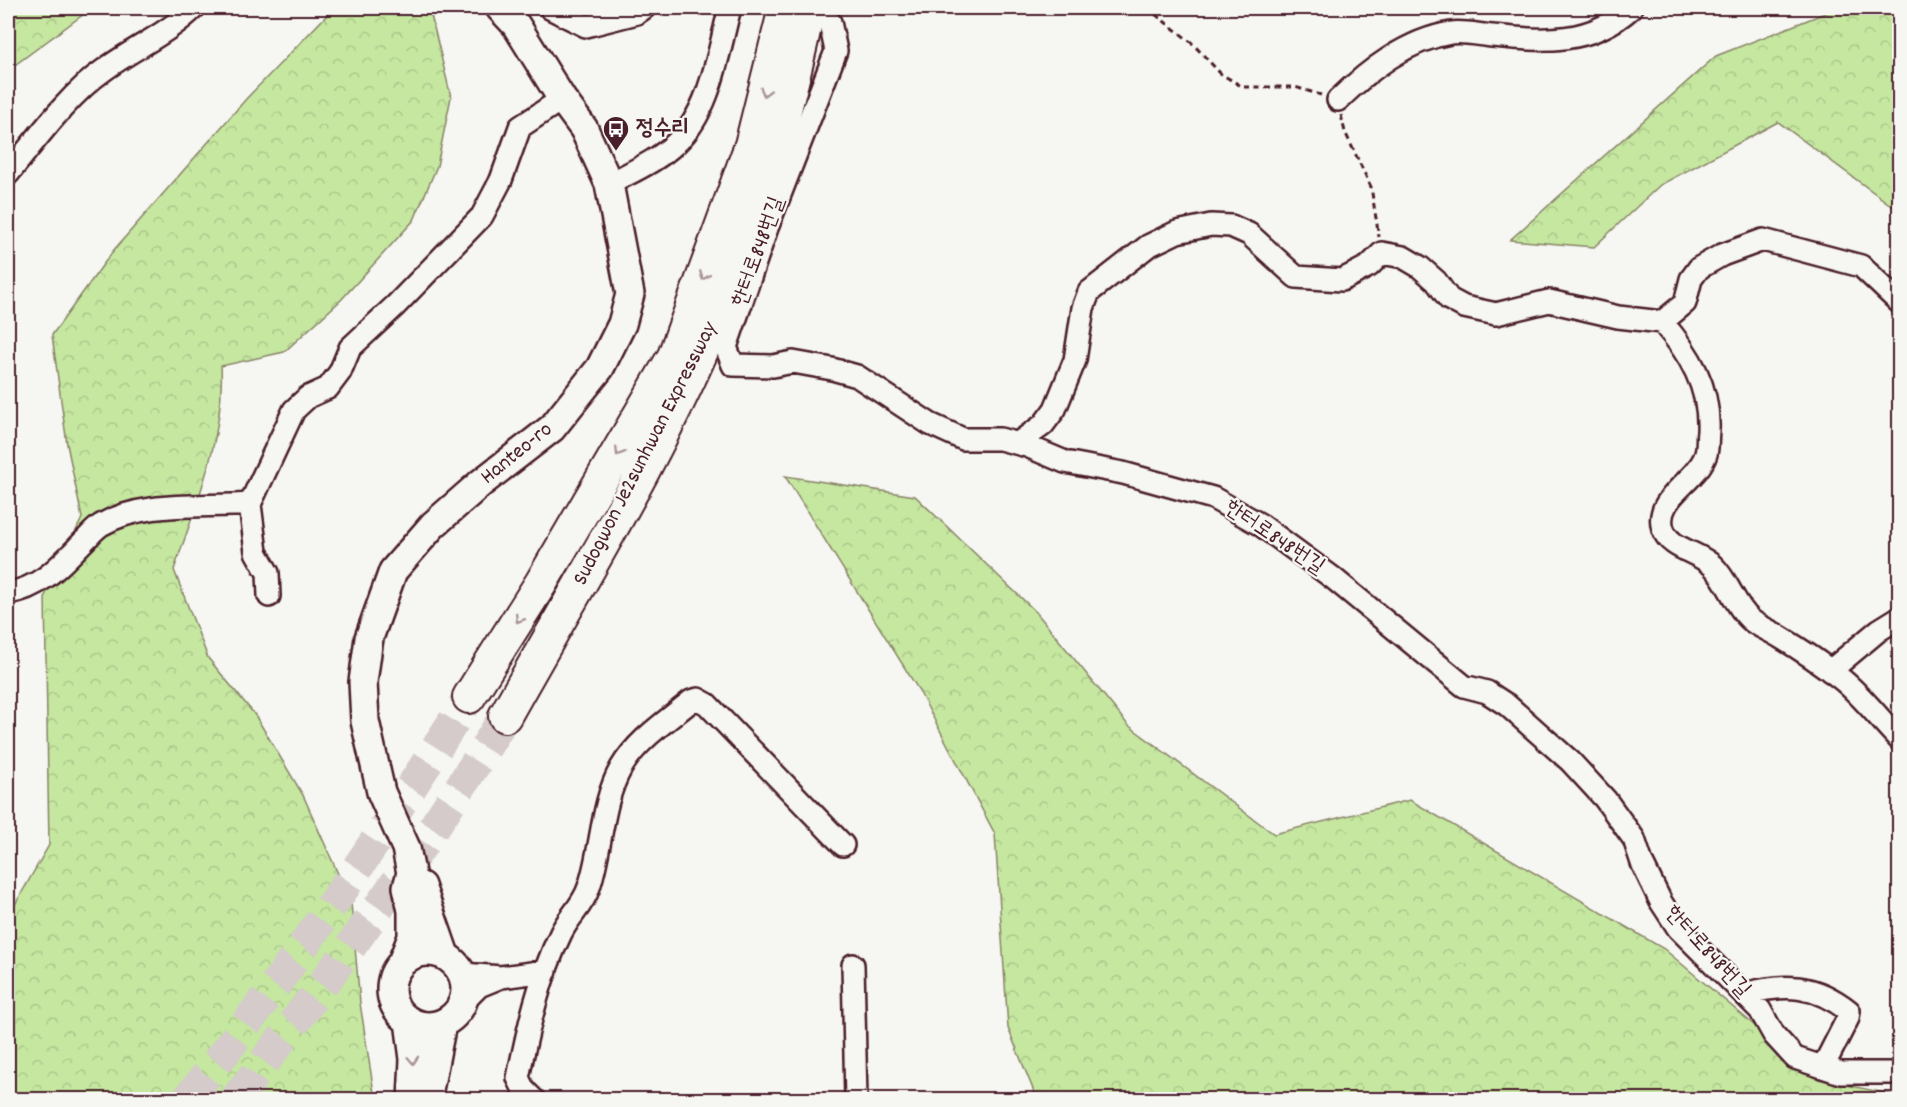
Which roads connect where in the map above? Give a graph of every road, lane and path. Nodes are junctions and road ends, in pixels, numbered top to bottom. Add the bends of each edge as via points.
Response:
1 (194, 8) edge
2 (500, 8) edge
3 (550, 8) edge
4 (645, 8) edge
5 (730, 8) edge
6 (809, 8) edge
7 (819, 8) edge
8 (1148, 8) edge
9 (1631, 8) edge
10 (789, 30) edge
11 (562, 99) junction
12 (1338, 100) junction
13 (8, 174) edge
14 (609, 184) junction
15 (1382, 253) junction
16 (1899, 303) edge
17 (1662, 322) junction
18 (1018, 443) junction
19 (250, 504) junction
20 (8, 593) edge
21 (269, 596) dead end
22 (1899, 617) edge
23 (1830, 671) junction
24 (469, 697) tunnel mouth
25 (505, 716) tunnel mouth
26 (1899, 740) edge
27 (843, 845) dead end
28 (411, 873) junction
29 (402, 962) junction
30 (454, 965) junction
31 (853, 965) dead end
32 (546, 971) junction
33 (501, 977) junction
34 (1744, 994) junction
35 (463, 1002) junction
36 (409, 1021) junction
37 (442, 1024) junction
38 (1823, 1067) junction
39 (1899, 1072) edge
40 (412, 1100) edge
41 (427, 1100) edge
42 (534, 1100) edge
43 (856, 1100) edge

1 - 13 street via 178,24 102,70 43,129
2 - 11 main road, Hanteo-ro via 516,25
3 - 4 street via 586,26
5 - 14 street via 711,82 693,122 677,143
6 - 10 highway, Sudogwon Je2sunhwan Expressway
7 - 18 street, 한터로848번길 via 830,21 836,51 767,228 726,347 733,365 793,362 832,369 857,376 930,423 963,439
8 - 12 path via 1191,42 1221,75 1243,87 1294,87
9 - 12 street via 1614,23 1571,38 1537,40 1453,32 1428,39 1370,69
10 -> 24 highway, Sudogwon Je2sunhwan Expressway via 674,356
10 - 25 highway, Sudogwon Je2sunhwan Expressway via 748,236 716,317 641,473
11 - 14 main road, Hanteo-ro via 584,129
11 - 19 street via 520,127 501,180 482,216 350,348 328,388 294,410
12 - 15 path via 1345,132 1371,187
14 - 28 main road, Hanteo-ro via 630,294 622,324 600,368 552,428 433,525 393,571 369,638 363,682 365,721 381,792 406,848
15 - 17 street via 1403,257 1420,267 1449,298 1464,307 1496,314 1549,301 1618,317
15 - 18 street via 1369,266 1342,280 1296,277 1250,234 1231,226 1211,225 1177,232 1148,246 1089,292 1075,360 1055,409 1043,425
16 - 17 street via 1861,266 1763,240 1700,268 1691,279 1685,303
17 - 23 street via 1681,344 1701,378 1708,408 1706,454 1689,482 1671,495 1665,506 1664,530 1672,543 1714,567 1752,621
18 - 34 street, 한터로848번길 via 1065,462 1123,473 1213,498 1261,525 1333,578 1464,686 1487,692 1507,705 1570,761 1605,799 1634,839 1651,883 1678,928
19 - 20 street via 157,509 113,519 99,526 38,584
19 - 21 street via 256,552 268,573
22 - 23 street
23 - 26 street
27 - 32 street via 698,699 649,736 621,768 590,886 581,907 561,932
28 - 29 main road, Hanteo-ro via 407,887 412,937
28 - 30 main road, Hanteo-ro via 420,883
29 - 30 main road via 423,951
29 - 36 main road via 395,970 391,993 394,1004
30 - 33 street
30 - 35 main road via 466,985
31 - 43 street
32 - 33 street
32 - 42 street via 518,1078
33 - 35 street via 479,986
34 - 38 street, 한터로848번길 via 1795,1058
34 - 38 street via 1797,987 1849,1011
35 - 37 main road via 452,1018
36 - 37 main road via 419,1026
36 -> 40 main road via 414,1059
37 - 41 main road
38 - 39 street, 한터로848번길 via 1841,1073

